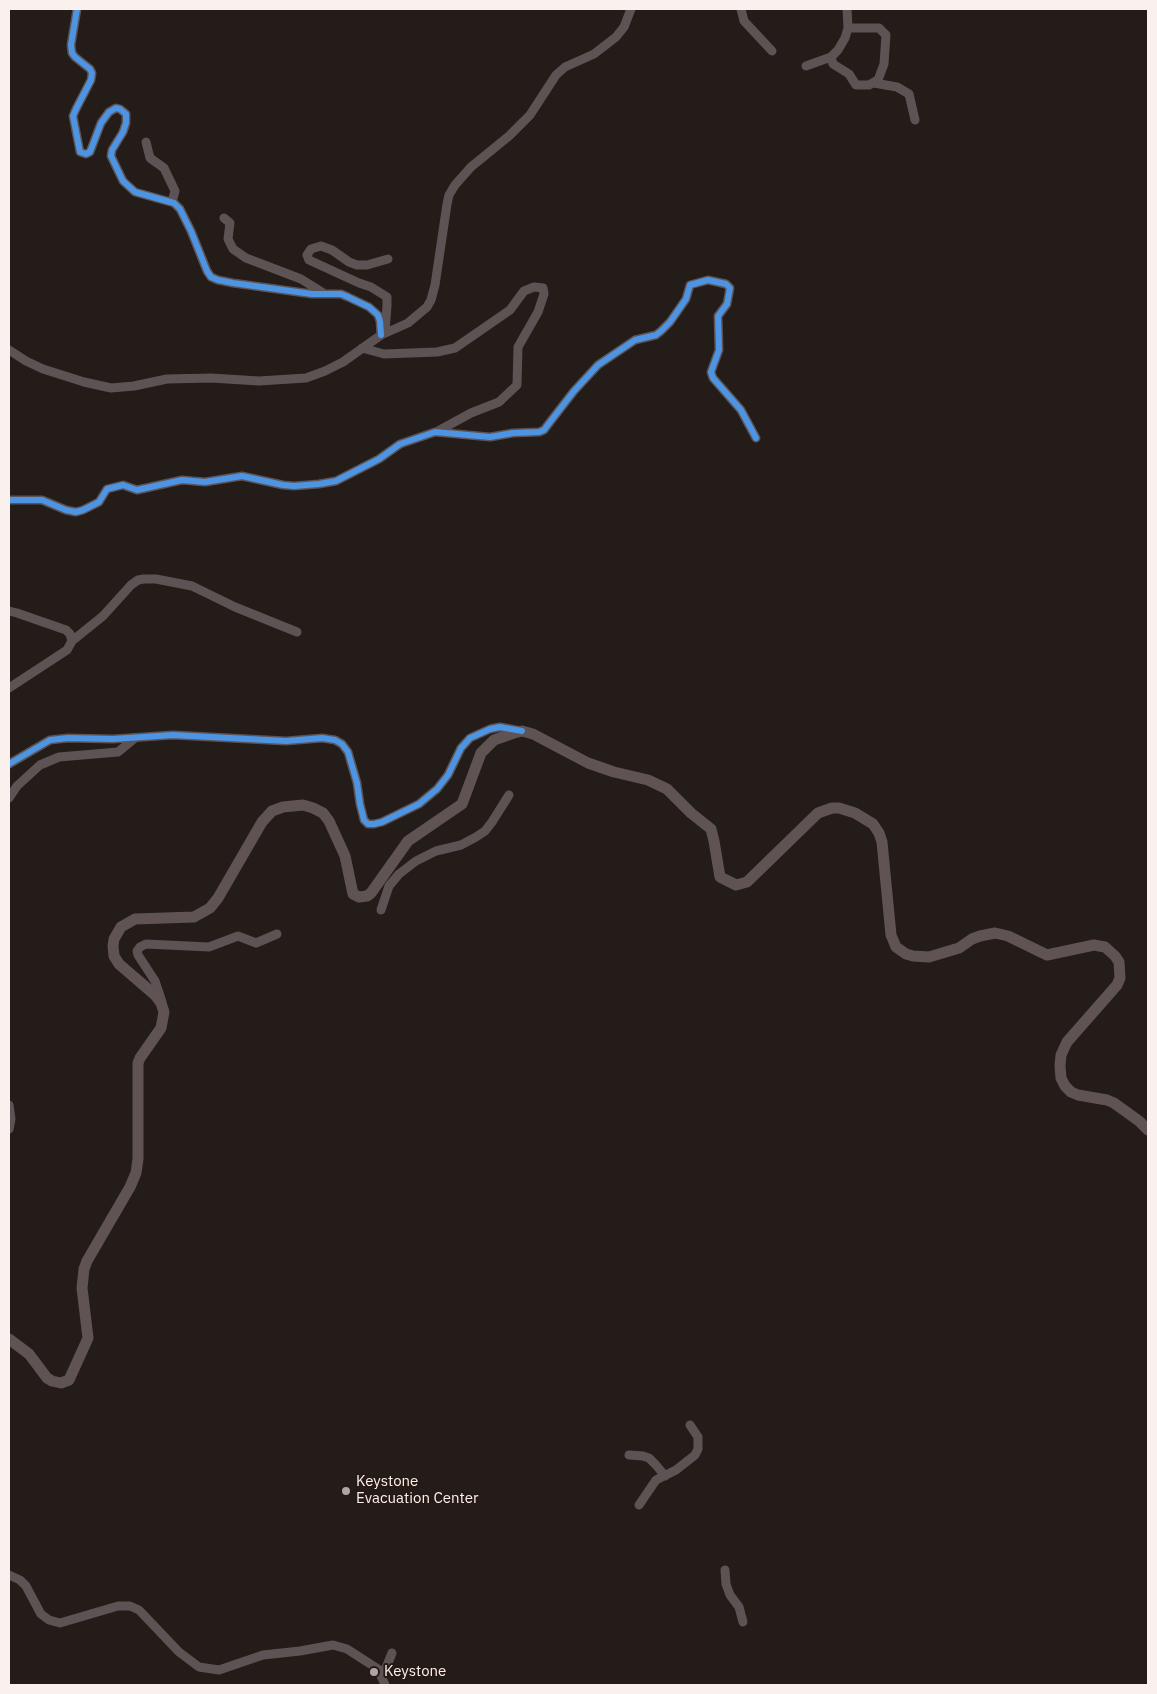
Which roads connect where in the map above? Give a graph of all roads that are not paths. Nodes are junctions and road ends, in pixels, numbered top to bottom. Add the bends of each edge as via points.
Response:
1 (77, 9) edge
2 (631, 9) edge
3 (741, 9) edge
4 (847, 9) edge
5 (848, 28) junction
6 (772, 51) dead end
7 (831, 57) junction
8 (806, 66) dead end
9 (874, 83) junction
10 (915, 120) dead end
11 (146, 142) dead end
12 (172, 202) junction
13 (224, 218) dead end
14 (388, 259) dead end
15 (325, 294) junction
16 (383, 334) junction
17 (362, 348) junction
18 (9, 350) edge
19 (435, 432) junction
20 (756, 438) dead end
21 (9, 500) edge
22 (9, 611) edge
23 (297, 632) dead end
24 (72, 641) junction
25 (9, 688) edge
26 (522, 731) junction
27 (136, 738) junction
28 (9, 764) edge
29 (509, 795) dead end
30 (9, 798) edge
31 (371, 893) junction
32 (277, 934) dead end
33 (163, 1007) junction
34 (9, 1105) edge
35 (9, 1129) edge
36 (1148, 1130) edge
37 (9, 1339) edge
38 (690, 1426) dead end
39 (629, 1455) dead end
40 (665, 1476) junction
41 (639, 1505) dead end
42 (725, 1570) dead end
43 (9, 1575) edge
44 (743, 1622) dead end
45 (372, 1665) junction
46 (383, 1682) edge

1 - 12 street via 72,53 92,73 92,80 73,116 78,149 83,154 90,152 101,123 109,112 120,109 126,114 126,123 111,156 123,181 135,192
2 - 16 street via 616,37 594,54 565,67 556,75 530,115 455,184 447,204 431,300 418,316
3 - 6 street via 744,20
4 - 5 street
5 - 7 street
5 - 9 street via 879,28 886,35 884,64
7 - 8 street
7 - 9 street via 833,64 849,74 856,84
9 - 10 street via 897,86 909,94
11 - 12 street via 150,158 164,168 172,185 175,193
12 - 15 street via 180,209 192,231 211,277 233,283
13 - 15 street via 230,223 228,239 233,249 246,258 301,279
14 - 16 street via 357,265 321,246 307,254 309,260 371,287 386,297 388,306
15 - 16 street via 341,294 369,307 378,315
16 - 17 street
17 - 18 street via 325,372 306,378 259,381 167,379 110,388 43,369
17 - 19 street via 384,354 455,348 510,310 524,291 543,288 538,312 518,347 517,385 499,402
19 - 20 street via 490,437 544,430 598,365 635,340 662,331 686,299 690,285 708,280 730,288 727,304 718,316 719,350 711,372 741,410
19 - 21 street via 400,444 336,481 319,484 283,486 242,476 205,482 182,480 137,490 124,485 107,489 99,502 76,512 42,500
22 - 24 street via 66,630
23 - 24 street via 192,586 144,579 131,585 103,616
24 - 25 street via 67,650
26 - 27 street via 500,727 470,738 437,789 420,804 374,824 364,820 348,752 335,740
26 - 31 main road via 494,740 485,748 477,758 462,804 408,841
26 - 36 main road via 588,763 648,780 667,789 711,829 720,877 736,885 747,882 818,812 832,808 855,812 879,832 891,935 896,946 906,954 930,957 994,933 1008,936 1047,955 1094,945 1105,947 1119,962 1120,978 1067,1042 1061,1055 1061,1078 1071,1092 1114,1103
27 - 28 street via 50,740
27 - 30 street via 118,752 59,757 40,766 17,786
29 - 31 street via 492,822 476,837 461,845 436,851 399,874 389,886 381,910
31 - 33 main road via 363,897 353,894 347,861 323,813 302,805 272,811 262,822 210,908 190,918 135,919 117,933 113,946 116,960 155,995
32 - 33 street via 256,943 238,936 209,947 146,944 140,947 138,955 155,981
33 - 37 main road via 161,1028 138,1064 136,1174 84,1269 82,1288 88,1338 76,1368 66,1382 52,1381 22,1348
34 - 35 street
38 - 40 street via 698,1437 698,1449
39 - 40 street via 649,1458
40 - 41 street via 656,1480
42 - 44 street via 726,1584
43 - 45 street via 26,1586 41,1614 60,1623 118,1606 139,1610 179,1652 209,1670 220,1670 263,1655 333,1645 341,1646
45 - 46 street via 378,1669
45 - 46 street via 392,1653

